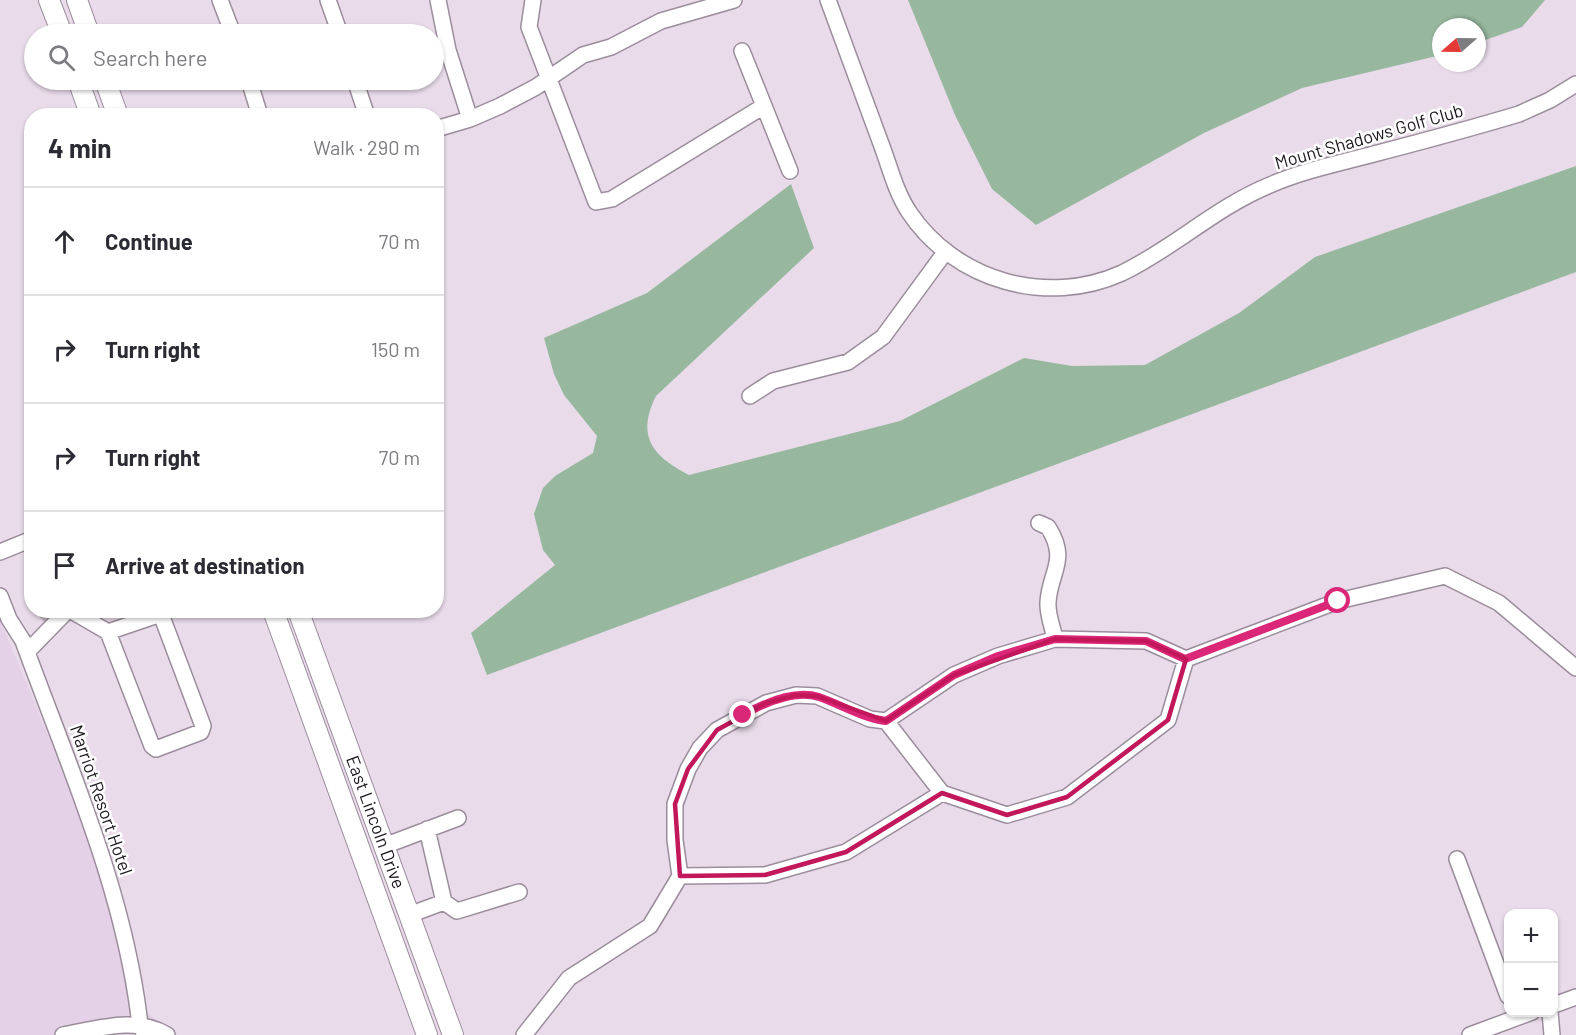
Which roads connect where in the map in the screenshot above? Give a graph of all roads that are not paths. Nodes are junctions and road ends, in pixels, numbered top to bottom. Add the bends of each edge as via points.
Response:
1 (49, 0) edge
2 (76, 0) edge
3 (220, 0) edge
4 (328, 0) edge
5 (438, 0) edge
6 (533, 0) edge
7 (734, 0) edge
8 (828, 0) edge
9 (58, 24) edge
10 (85, 24) edge
11 (229, 24) edge
12 (336, 24) edge
13 (443, 24) edge
14 (444, 30) edge
15 (742, 51) dead end
16 (548, 78) junction
17 (1576, 84) edge
18 (82, 90) edge
19 (109, 90) edge
20 (252, 90) edge
21 (358, 90) edge
22 (764, 106) junction
23 (89, 108) edge
24 (115, 108) edge
25 (258, 108) edge
26 (364, 108) edge
27 (470, 119) junction
28 (444, 127) edge
29 (790, 171) dead end
30 (946, 251) junction
31 (750, 396) dead end
32 (1039, 523) dead end
33 (24, 542) edge
34 (0, 552) edge
35 (0, 596) edge
36 (53, 618) tunnel mouth
37 (53, 618) tunnel mouth
38 (71, 618) edge
39 (149, 618) edge
40 (162, 618) edge
41 (276, 618) edge
42 (301, 618) edge
43 (108, 632) junction
44 (1055, 639) junction
45 (25, 646) junction
46 (1185, 659) junction
47 (1576, 668) edge
48 (886, 721) junction
49 (942, 793) junction
50 (367, 798) junction
51 (343, 807) junction
52 (458, 818) dead end
53 (427, 829) junction
54 (384, 846) junction
55 (1457, 859) dead end
56 (680, 876) junction
57 (519, 892) dead end
58 (444, 902) junction
59 (409, 915) junction
60 (1504, 983) edge
61 (1576, 997) edge
62 (1558, 1004) edge
63 (1511, 1017) edge
64 (1550, 1017) edge
65 (142, 1030) edge
66 (63, 1035) edge
67 (167, 1035) edge
68 (428, 1035) edge
69 (453, 1035) edge
70 (524, 1035) edge
71 (1470, 1035) edge
72 (1552, 1035) edge

1 - 9 main road
2 - 10 main road
3 - 11 street
4 - 12 street
5 - 13 street
6 - 16 street via 529,27
7 - 16 street via 661,21 611,47 583,55
8 - 30 street, Mount Shadows Golf Club via 900,195 920,227
14 - 27 street
15 - 22 street
16 - 22 street via 596,202 612,199
16 - 27 street
17 - 30 street, Mount Shadows Golf Club via 1519,114 1310,170 1270,185 1228,205 1121,273 1081,287 1041,289 1017,285 990,276
18 - 23 main road
19 - 24 main road
20 - 25 street
21 - 26 street
22 - 29 street
27 - 28 street
30 - 31 street via 883,337 848,362 772,381
32 - 44 street via 1048,527 1057,550 1058,566 1047,606
33 - 34 street
35 - 45 street, Marriot Resort Hotel
36 - 45 street
37 - 45 street
38 - 43 street
39 - 43 street
40 - 43 street via 203,726 201,732 156,749
41 - 51 main road, East Lincoln Drive
42 - 50 main road, East Lincoln Drive
44 - 46 street via 1146,641
44 - 48 street via 998,656 954,675
45 - 65 street, Marriot Resort Hotel via 92,828 122,930
46 - 47 street via 1338,601 1445,576 1499,603
46 - 49 street via 1168,720 1067,797 1007,815
48 - 49 street
48 - 56 street via 870,719 817,696 796,695 765,703 717,730 688,769 675,804
49 - 56 street via 846,852 765,875
50 - 51 main road
50 - 54 main road, East Lincoln Drive
51 - 68 main road, East Lincoln Drive
52 - 53 street
53 - 54 street
53 - 58 street
54 - 59 main road, East Lincoln Drive
55 - 60 street
56 - 70 street via 650,926 569,978
57 - 58 street via 457,911
58 - 59 street
59 - 69 main road, East Lincoln Drive
61 - 62 street
63 - 71 street
64 - 72 street
65 - 66 street via 119,1025
65 - 67 street

